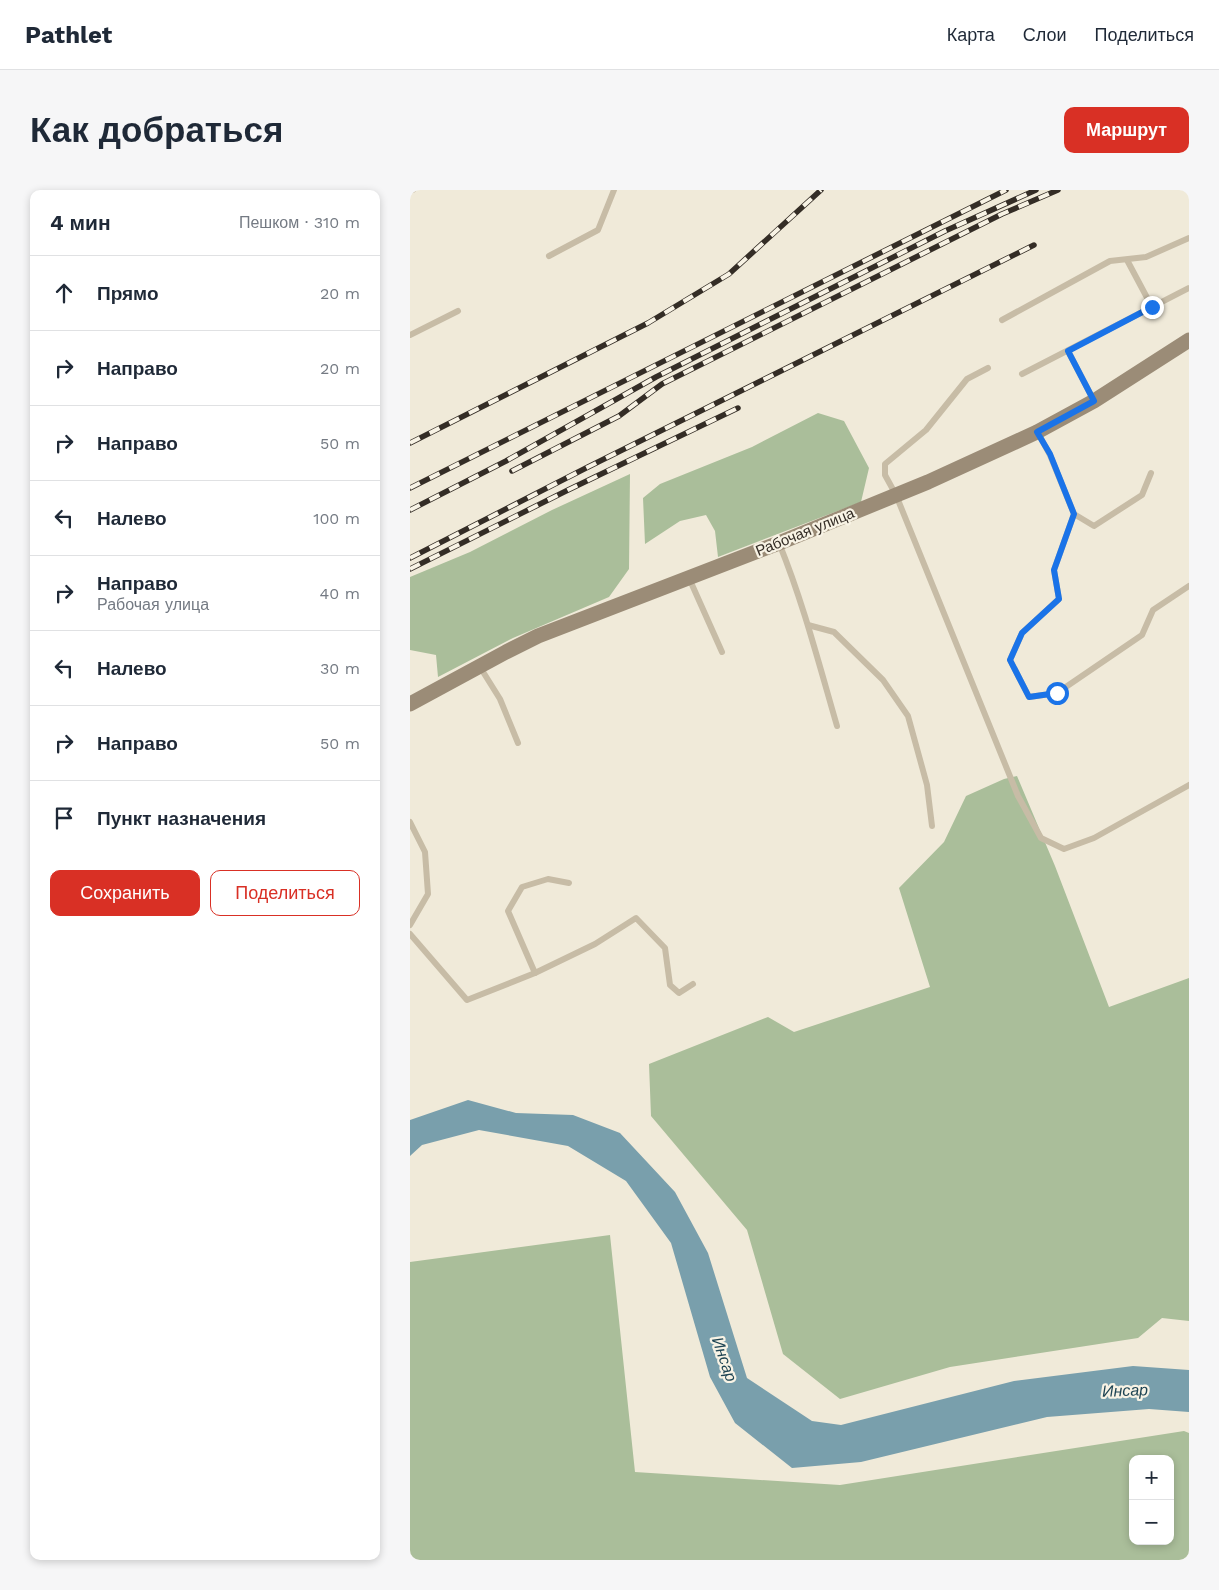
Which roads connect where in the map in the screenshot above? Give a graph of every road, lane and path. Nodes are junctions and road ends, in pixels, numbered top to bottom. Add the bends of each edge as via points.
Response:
1 (614, 190) edge
2 (1189, 238) edge
3 (548, 256) dead end
4 (1127, 260) junction
5 (1189, 288) edge
6 (1152, 307) junction
7 (458, 311) dead end
8 (1002, 320) dead end
9 (410, 334) edge
10 (1189, 340) edge
11 (1068, 351) junction
12 (988, 368) dead end
13 (1022, 374) dead end
14 (1094, 401) junction
15 (1037, 432) junction
16 (1152, 473) dead end
17 (896, 495) junction
18 (1074, 514) junction
19 (779, 543) junction
20 (688, 577) junction
21 (1189, 586) edge
22 (808, 625) junction
23 (722, 652) dead end
24 (480, 666) junction
25 (410, 704) edge
26 (837, 726) dead end
27 (518, 744) dead end
28 (1189, 785) edge
29 (410, 822) edge
30 (932, 826) dead end
31 (569, 883) dead end
32 (410, 925) edge
33 (410, 934) edge
34 (535, 973) junction
35 (693, 984) dead end

1 - 3 lane via 598,230
2 - 4 lane via 1146,257
4 - 6 lane
4 - 8 lane via 1110,261
5 - 6 lane
6 - 11 lane
7 - 9 lane
10 - 14 street, Рабочая улица
11 - 13 lane
11 - 14 lane
12 - 17 lane via 966,379 926,430 885,464 885,475
14 - 15 street, Рабочая улица
15 - 17 street, Рабочая улица
15 - 18 lane via 1050,454
16 - 18 lane via 1142,495 1094,526
17 - 19 street, Рабочая улица
17 - 28 lane via 1018,796 1041,838 1064,849 1094,838
18 - 21 lane via 1054,570 1059,599 1022,633 1010,660 1029,697 1057,693 1142,635 1153,610
19 - 20 street, Рабочая улица
19 - 22 lane
20 - 23 lane
20 - 24 street, Рабочая улица via 538,636
22 - 26 lane
22 - 30 lane via 834,632 883,680 908,716 927,785
24 - 25 street, Рабочая улица
24 - 27 lane via 500,699
29 - 32 lane via 425,852 428,894
31 - 34 lane via 548,879 522,887 508,912
33 - 34 lane via 467,1000
34 - 35 lane via 595,944 636,918 665,948 670,986 679,993

